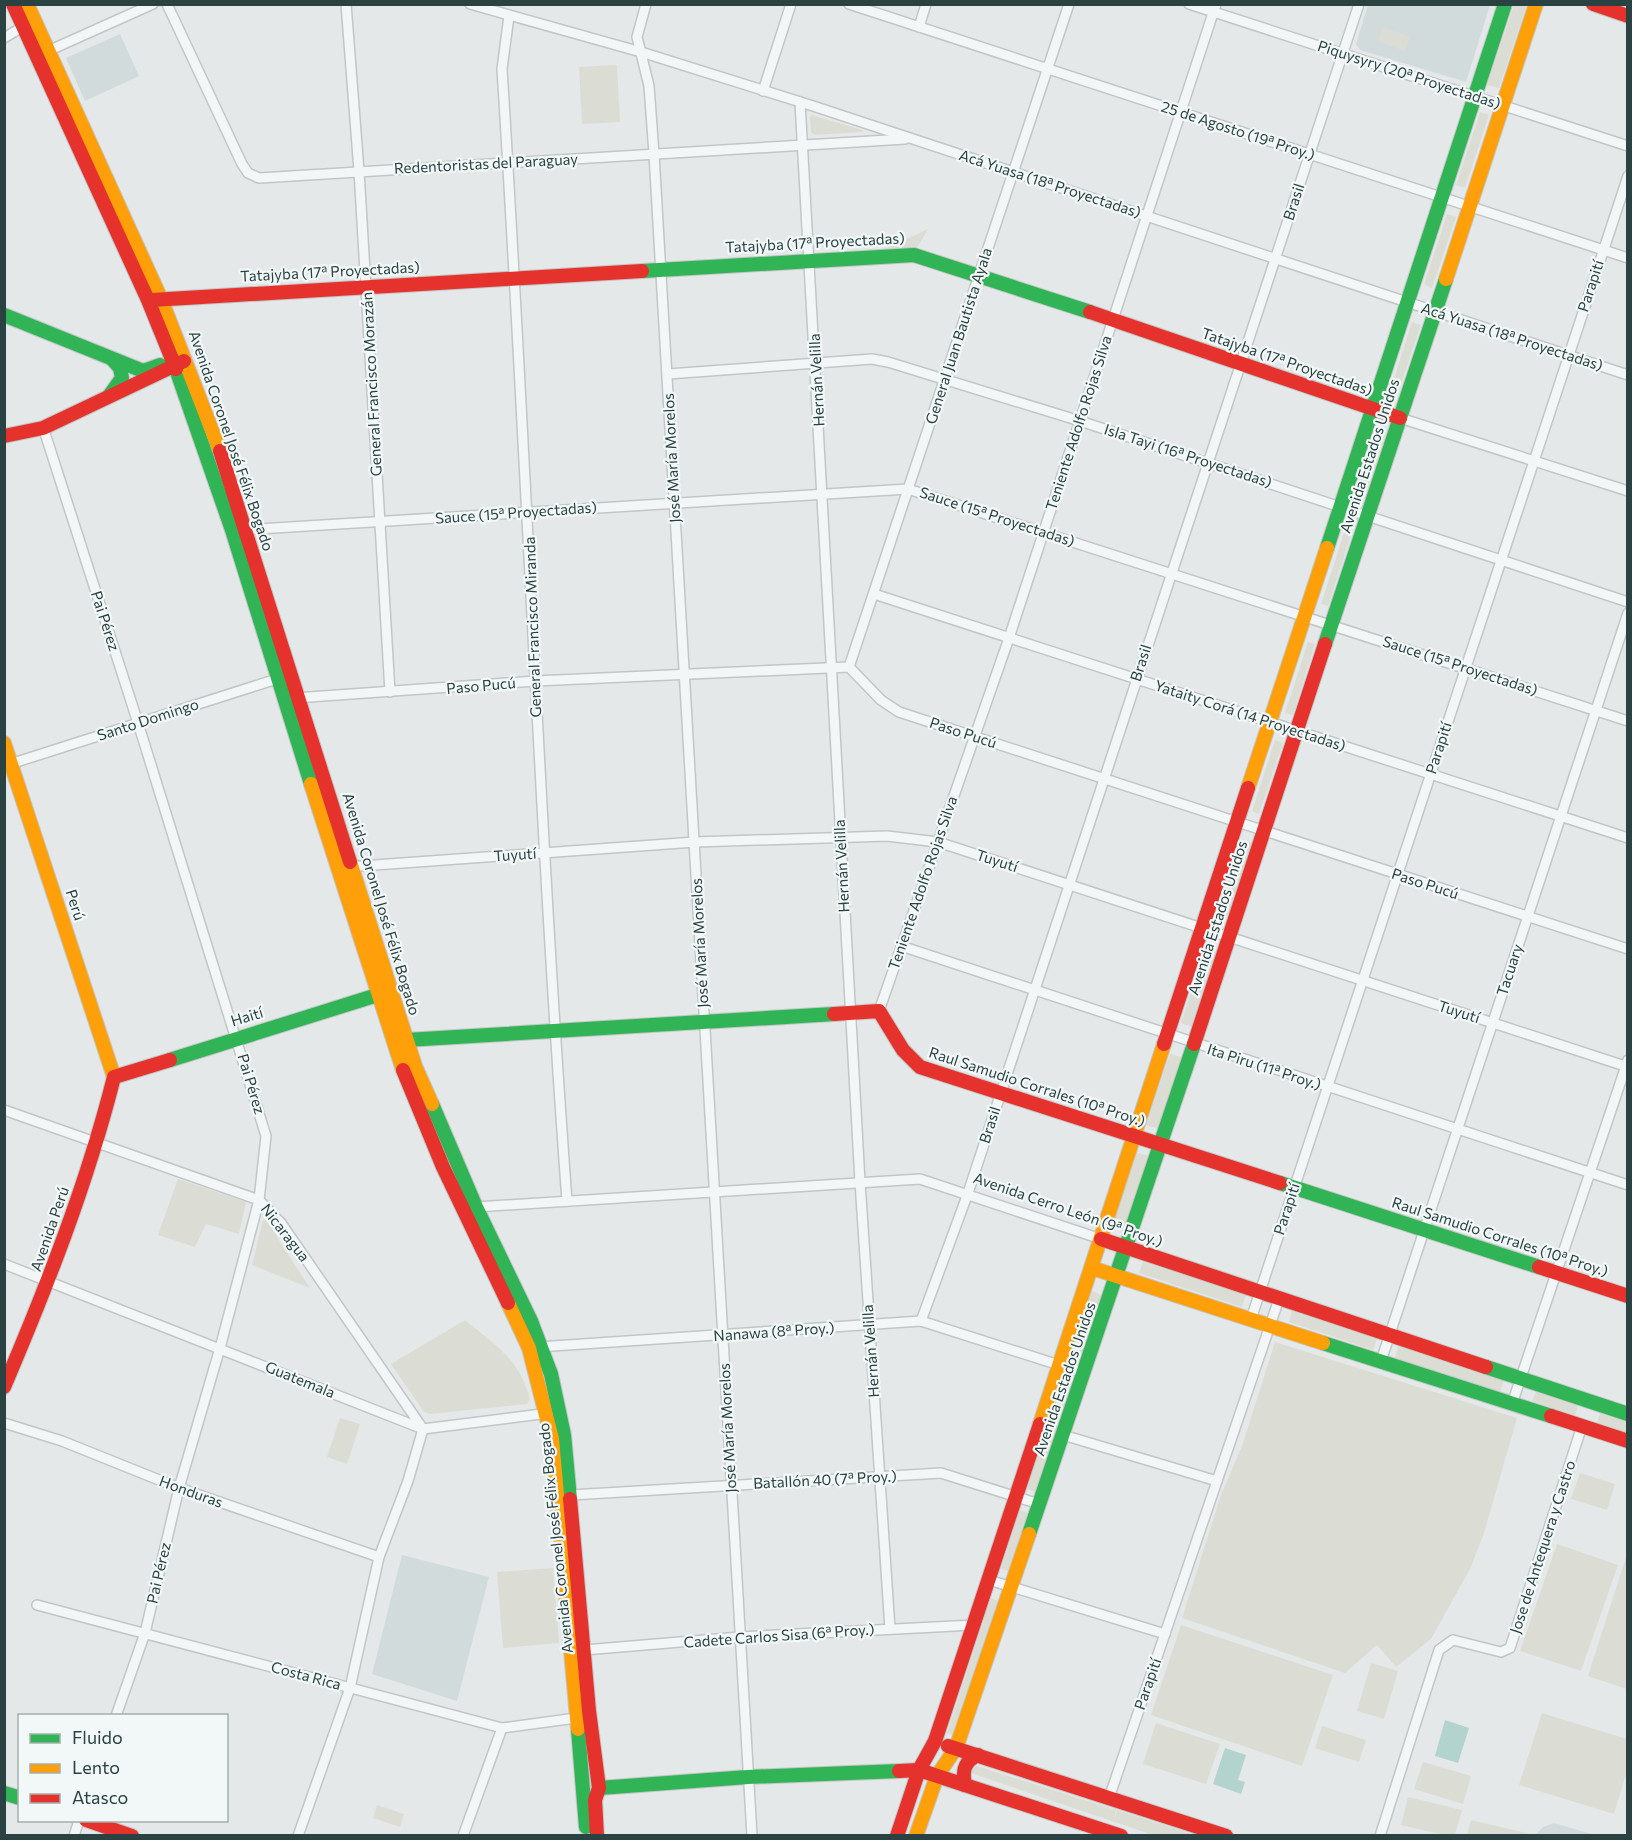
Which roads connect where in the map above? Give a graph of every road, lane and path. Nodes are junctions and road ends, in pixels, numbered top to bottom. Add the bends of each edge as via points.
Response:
1 (13, 4) edge
2 (27, 4) edge
3 (153, 4) edge
4 (167, 4) edge
5 (346, 4) edge
6 (470, 4) edge
7 (646, 4) edge
8 (791, 4) edge
9 (849, 4) edge
10 (926, 4) edge
11 (1069, 4) edge
12 (1190, 4) edge
13 (1359, 4) edge
14 (1505, 4) edge
15 (1536, 4) edge
16 (1593, 4) edge
17 (1215, 8) edge
18 (509, 16) junction
19 (1628, 16) edge
20 (24, 26) junction
21 (919, 27) junction
22 (4, 38) edge
23 (48, 51) junction
24 (640, 52) junction
25 (1343, 54) junction
26 (1047, 69) junction
27 (762, 91) junction
28 (1475, 96) junction
29 (800, 102) junction
30 (1503, 105) junction
31 (1181, 113) junction
32 (911, 138) junction
33 (803, 145) junction
34 (1628, 146) edge
35 (654, 154) junction
36 (1309, 155) junction
37 (506, 163) junction
38 (359, 171) junction
39 (1013, 172) junction
40 (1628, 176) edge
41 (1442, 198) junction
42 (1470, 207) junction
43 (1147, 216) junction
44 (1603, 250) junction
45 (1275, 258) junction
46 (1628, 258) edge
47 (809, 259) junction
48 (662, 268) junction
49 (980, 274) junction
50 (513, 277) junction
51 (366, 286) junction
52 (155, 300) junction
53 (1408, 302) junction
54 (1435, 311) junction
55 (4, 315) edge
56 (1113, 320) junction
57 (1568, 356) junction
58 (112, 359) junction
59 (179, 359) junction
60 (816, 365) junction
61 (1240, 365) junction
62 (668, 374) junction
63 (1628, 375) edge
64 (945, 379) junction
65 (107, 397) junction
66 (1373, 408) junction
67 (1400, 418) junction
68 (1080, 421) junction
69 (43, 427) junction
70 (4, 436) edge
71 (1534, 460) junction
72 (1208, 463) junction
73 (908, 489) junction
74 (1628, 491) edge
75 (823, 494) junction
76 (675, 503) junction
77 (1341, 507) junction
78 (528, 512) junction
79 (1368, 515) junction
80 (380, 521) junction
81 (239, 530) junction
82 (1043, 532) junction
83 (1501, 560) junction
84 (1171, 573) junction
85 (874, 594) junction
86 (1628, 602) edge
87 (1628, 613) edge
88 (1305, 616) junction
89 (1332, 625) junction
90 (1009, 638) junction
91 (834, 667) junction
92 (849, 667) junction
93 (1465, 668) junction
94 (685, 675) junction
95 (285, 676) junction
96 (1136, 680) junction
97 (535, 681) junction
98 (390, 692) junction
99 (292, 698) junction
100 (1595, 710) junction
101 (1628, 721) edge
102 (138, 723) junction
103 (1270, 723) junction
104 (1297, 731) junction
105 (974, 737) junction
106 (4, 743) edge
107 (8, 765) edge
108 (1430, 774) junction
109 (1103, 779) junction
110 (1560, 816) junction
111 (1238, 823) junction
112 (1264, 832) junction
113 (840, 838) junction
114 (1628, 838) edge
115 (694, 842) junction
116 (938, 842) junction
117 (543, 853) junction
118 (346, 867) junction
119 (1397, 875) junction
120 (1068, 884) junction
121 (1527, 917) junction
122 (1203, 928) junction
123 (1229, 936) junction
124 (901, 946) junction
125 (1628, 949) edge
126 (1362, 980) junction
127 (1034, 990) junction
128 (383, 993) junction
129 (879, 1011) junction
130 (850, 1012) junction
131 (705, 1022) junction
132 (1492, 1023) junction
133 (554, 1030) junction
134 (1168, 1035) junction
135 (237, 1037) junction
136 (406, 1040) junction
137 (1194, 1044) junction
138 (1627, 1065) edge
139 (114, 1077) junction
140 (1327, 1087) junction
141 (1000, 1093) junction
142 (4, 1110) edge
143 (1457, 1130) junction
144 (1135, 1136) junction
145 (97, 1144) junction
146 (1161, 1145) junction
147 (1590, 1173) junction
148 (860, 1182) junction
149 (1628, 1185) edge
150 (1294, 1188) junction
151 (714, 1192) junction
152 (968, 1193) junction
153 (259, 1200) junction
154 (567, 1201) junction
155 (476, 1207) junction
156 (1424, 1230) junction
157 (1101, 1239) junction
158 (1127, 1248) junction
159 (4, 1264) edge
160 (1092, 1268) junction
161 (1557, 1274) junction
162 (1117, 1276) junction
163 (49, 1281) junction
164 (1260, 1292) junction
165 (1628, 1296) edge
166 (1279, 1299) junction
167 (1251, 1319) junction
168 (921, 1321) junction
169 (869, 1326) junction
170 (1270, 1326) junction
171 (1389, 1335) junction
172 (723, 1336) junction
173 (536, 1347) junction
174 (220, 1348) junction
175 (1381, 1361) junction
176 (1060, 1366) junction
177 (1084, 1374) junction
178 (1521, 1379) junction
179 (4, 1387) edge
180 (1512, 1404) junction
181 (553, 1413) junction
182 (1628, 1414) edge
183 (4, 1423) edge
184 (1582, 1426) junction
185 (423, 1429) junction
186 (1063, 1435) junction
187 (1628, 1441) edge
188 (879, 1476) junction
189 (1217, 1481) junction
190 (731, 1485) junction
191 (179, 1488) junction
192 (571, 1495) junction
193 (1016, 1496) junction
194 (1039, 1504) junction
195 (379, 1557) junction
196 (989, 1580) junction
197 (1011, 1587) junction
198 (38, 1605) dead end
199 (974, 1625) junction
200 (890, 1629) junction
201 (145, 1633) junction
202 (1165, 1634) junction
203 (740, 1637) junction
204 (584, 1650) junction
205 (350, 1688) junction
206 (117, 1714) edge
207 (576, 1718) junction
208 (502, 1728) junction
209 (935, 1741) junction
210 (956, 1748) junction
211 (978, 1755) junction
212 (581, 1770) junction
213 (919, 1770) junction
214 (937, 1776) junction
215 (748, 1777) junction
216 (965, 1785) junction
217 (598, 1788) junction
218 (1109, 1798) junction
219 (89, 1822) edge
220 (132, 1836) edge
221 (298, 1836) edge
222 (463, 1836) edge
223 (587, 1836) edge
224 (597, 1836) edge
225 (752, 1836) edge
226 (897, 1836) edge
227 (916, 1836) edge
228 (1121, 1836) edge
229 (1226, 1836) edge
230 (1380, 1836) edge

1 - 20 main road, Avenida Coronel José Félix Bogado
2 - 23 main road, Avenida Coronel José Félix Bogado
3 - 23 street
4 - 38 street, Redentoristas del Paraguay via 248,173 259,178
5 - 38 street, General Francisco Morazán
6 - 18 street, Acá Yuasa (18ª Proyectadas)
7 - 24 street, José María Morelos via 636,37
8 - 27 street
9 - 21 street, 25 de Agosto (19ª Proy.)
10 - 21 street
11 - 26 street, General Juan Bautista Ayala
12 - 17 street, Piquysyry (20ª Proyectadas)
13 - 25 street, Brasil
14 - 28 main road, Avenida Estados Unidos
15 - 30 main road, Avenida Estados Unidos
16 - 19 main road
17 - 25 street, Piquysyry (20ª Proyectadas)
17 - 31 street, Teniente Adolfo Rojas Silva
18 - 24 street, Acá Yuasa (18ª Proyectadas)
18 - 37 street, General Francisco Miranda via 502,69
20 - 22 street
20 - 52 main road, Avenida Coronel José Félix Bogado
21 - 26 street, 25 de Agosto (19ª Proy.)
23 - 52 main road, Avenida Coronel José Félix Bogado
24 - 27 street, Acá Yuasa (18ª Proyectadas)
24 - 35 street, José María Morelos via 649,86
25 - 28 street, Piquysyry (20ª Proyectadas)
25 - 36 street, Brasil
26 - 31 street, 25 de Agosto (19ª Proy.)
26 - 39 street, General Juan Bautista Ayala
27 - 29 street, Acá Yuasa (18ª Proyectadas)
28 - 30 street, Piquysyry (20ª Proyectadas)
28 - 41 main road, Avenida Estados Unidos
29 - 32 street, Acá Yuasa (18ª Proyectadas)
29 - 33 street, Hernán Velilla
30 - 34 street, Piquysyry (20ª Proyectadas)
30 - 42 main road, Avenida Estados Unidos
31 - 36 street, 25 de Agosto (19ª Proy.)
31 - 43 street, Teniente Adolfo Rojas Silva
32 - 33 street, Redentoristas del Paraguay
32 - 39 street, Acá Yuasa (18ª Proyectadas)
33 - 35 street, Redentoristas del Paraguay
33 - 47 street, Hernán Velilla
35 - 37 street, Redentoristas del Paraguay
35 - 48 street, José María Morelos
36 - 41 street, 25 de Agosto (19ª Proy.)
36 - 45 street, Brasil
37 - 38 street, Redentoristas del Paraguay
37 - 50 street, General Francisco Miranda
38 - 51 street, General Francisco Morazán
39 - 43 street, Acá Yuasa (18ª Proyectadas)
39 - 49 street, General Juan Bautista Ayala
40 - 44 street, Parapití
41 - 42 street, 25 de Agosto (19ª Proy.)
41 - 53 main road, Avenida Estados Unidos
42 - 44 street, 25 de Agosto (19ª Proy.)
42 - 54 main road, Avenida Estados Unidos
43 - 45 street, Acá Yuasa (18ª Proyectadas)
43 - 56 street, Teniente Adolfo Rojas Silva
44 - 46 street, 25 de Agosto (19ª Proy.)
44 - 57 street, Parapití
45 - 53 street, Acá Yuasa (18ª Proyectadas)
45 - 61 street, Brasil
47 - 48 main road, Tatajyba (17ª Proyectadas)
47 - 49 main road, Tatajyba (17ª Proyectadas) via 914,255
47 - 60 street, Hernán Velilla
48 - 50 main road, Tatajyba (17ª Proyectadas)
48 - 62 street, José María Morelos
49 - 56 main road, Tatajyba (17ª Proyectadas)
49 - 64 street, General Juan Bautista Ayala
50 - 51 main road, Tatajyba (17ª Proyectadas)
50 - 78 street, General Francisco Miranda
51 - 52 main road, Tatajyba (17ª Proyectadas)
51 - 80 street, General Francisco Morazán
52 - 59 main road, Avenida Coronel José Félix Bogado
53 - 54 street, Acá Yuasa (18ª Proyectadas)
53 - 66 main road, Avenida Estados Unidos
54 - 57 street, Acá Yuasa (18ª Proyectadas)
54 - 67 main road, Avenida Estados Unidos
55 - 58 main road
56 - 61 main road, Tatajyba (17ª Proyectadas)
56 - 68 street, Teniente Adolfo Rojas Silva
57 - 63 street, Acá Yuasa (18ª Proyectadas)
57 - 71 street, Parapití
58 - 59 main road via 150,371
58 - 65 main road via 122,375
59 - 65 main road
59 - 81 main road, Avenida Coronel José Félix Bogado
60 - 62 street, Isla Tayi (16ª Proyectadas)
60 - 64 street, Isla Tayi (16ª Proyectadas) via 872,359
60 - 75 street, Hernán Velilla
61 - 66 main road, Tatajyba (17ª Proyectadas)
61 - 72 street, Brasil
62 - 76 street, José María Morelos
64 - 68 street, Isla Tayi (16ª Proyectadas)
64 - 73 street, General Juan Bautista Ayala
65 - 69 main road
66 - 67 main road, Tatajyba (17ª Proyectadas)
66 - 77 main road, Avenida Estados Unidos
67 - 71 street, Tatajyba (17ª Proyectadas)
67 - 79 main road, Avenida Estados Unidos
68 - 72 street, Isla Tayi (16ª Proyectadas)
68 - 82 street, Teniente Adolfo Rojas Silva
69 - 70 main road
69 - 102 street, Pai Pérez
71 - 74 street, Tatajyba (17ª Proyectadas)
71 - 83 street, Parapití
72 - 77 street, Isla Tayi (16ª Proyectadas)
72 - 84 street, Brasil
73 - 75 street, Sauce (15ª Proyectadas)
73 - 82 street, Sauce (15ª Proyectadas)
73 - 85 street, General Juan Bautista Ayala
75 - 76 street, Sauce (15ª Proyectadas)
75 - 91 street, Hernán Velilla
76 - 78 street, Sauce (15ª Proyectadas)
76 - 94 street, José María Morelos
77 - 79 street, Isla Tayi (16ª Proyectadas)
77 - 88 main road, Avenida Estados Unidos
78 - 80 street, Sauce (15ª Proyectadas)
78 - 97 street, General Francisco Miranda
79 - 83 street, Isla Tayi (16ª Proyectadas)
79 - 89 main road, Avenida Estados Unidos
80 - 81 street, Sauce (15ª Proyectadas)
80 - 98 street, General Francisco Morazán
81 - 95 main road, Avenida Coronel José Félix Bogado
82 - 84 street, Sauce (15ª Proyectadas)
82 - 90 street, Teniente Adolfo Rojas Silva
83 - 86 street, Isla Tayi (16ª Proyectadas)
83 - 93 street, Parapití
84 - 88 street, Sauce (15ª Proyectadas)
84 - 96 street, Brasil
85 - 90 street, Yataity Corá (14 Proyectadas)
85 - 92 street, General Juan Bautista Ayala
87 - 100 street, Tacuary
88 - 89 street, Sauce (15ª Proyectadas)
88 - 103 main road, Avenida Estados Unidos
89 - 93 street, Sauce (15ª Proyectadas)
89 - 104 main road, Avenida Estados Unidos
90 - 96 street, Yataity Corá (14 Proyectadas)
90 - 105 street, Teniente Adolfo Rojas Silva
91 - 92 street, Paso Pucú
91 - 94 street, Paso Pucú
91 - 113 street, Hernán Velilla
92 - 105 street, Paso Pucú via 881,700 899,712
93 - 100 street, Sauce (15ª Proyectadas)
93 - 108 street, Parapití
94 - 97 street, Paso Pucú
94 - 115 street, José María Morelos
95 - 99 main road, Avenida Coronel José Félix Bogado
95 - 102 street, Santo Domingo
96 - 103 street, Yataity Corá (14 Proyectadas)
96 - 109 street, Brasil
97 - 98 street, Paso Pucú
97 - 117 street, General Francisco Miranda
98 - 99 street, Paso Pucú
99 - 118 main road, Avenida Coronel José Félix Bogado
100 - 101 street, Sauce (15ª Proyectadas)
100 - 110 street, Tacuary
102 - 107 street, Santo Domingo
102 - 135 street, Pai Pérez
103 - 104 street, Yataity Corá (14 Proyectadas)
103 - 111 main road, Avenida Estados Unidos
104 - 108 street, Yataity Corá (14 Proyectadas)
104 - 112 main road, Avenida Estados Unidos
105 - 109 street, Paso Pucú
105 - 116 street, Teniente Adolfo Rojas Silva
106 - 107 main road, Perú
107 - 139 main road, Perú
108 - 110 street, Yataity Corá (14 Proyectadas)
108 - 119 street, Parapití
109 - 111 street, Paso Pucú
109 - 120 street, Brasil
110 - 114 street, Yataity Corá (14 Proyectadas)
110 - 121 street, Tacuary
111 - 112 street, Paso Pucú
111 - 122 main road, Avenida Estados Unidos
112 - 119 street, Paso Pucú
112 - 123 main road, Avenida Estados Unidos
113 - 115 street, Tuyutí
113 - 116 street, Tuyutí via 887,836
113 - 130 street, Hernán Velilla
115 - 117 street, Tuyutí
115 - 131 street, José María Morelos
116 - 120 street, Tuyutí
116 - 124 street, Teniente Adolfo Rojas Silva
117 - 118 street, Tuyutí
117 - 133 street, General Francisco Miranda
118 - 128 main road, Avenida Coronel José Félix Bogado
119 - 121 street, Paso Pucú
119 - 126 street, Parapití
120 - 122 street, Tuyutí
120 - 127 street, Brasil
121 - 125 street, Paso Pucú
121 - 132 street, Tacuary
122 - 123 street, Tuyutí
122 - 134 main road, Avenida Estados Unidos
123 - 126 street, Tuyutí
123 - 137 main road, Avenida Estados Unidos
124 - 127 street, Ita Piru (11ª Proy.)
124 - 129 street, Teniente Adolfo Rojas Silva
126 - 132 street, Tuyutí
126 - 140 street, Parapití
127 - 134 street, Ita Piru (11ª Proy.)
127 - 141 street, Brasil
128 - 135 main road, Haití
128 - 136 main road, Avenida Coronel José Félix Bogado
128 - 173 main road, Avenida Coronel José Félix Bogado via 403,1071 443,1167
129 - 130 main road
129 - 141 main road, Raul Samudio Corrales (10ª Proy.) via 913,1063
130 - 131 main road
130 - 148 street, Hernán Velilla
131 - 133 main road
131 - 151 street, José María Morelos
132 - 138 street, Tuyutí
132 - 143 street, Tacuary
133 - 136 main road
133 - 154 street, General Francisco Miranda
134 - 137 street, Ita Piru (11ª Proy.)
134 - 144 main road, Avenida Estados Unidos
135 - 139 main road, Haití
135 - 153 street, Pai Pérez via 266,1136
136 - 155 main road, Avenida Coronel José Félix Bogado
137 - 140 street, Ita Piru (11ª Proy.)
137 - 146 main road, Avenida Estados Unidos
138 - 147 street
139 - 145 main road, Avenida Perú
140 - 143 street, Ita Piru (11ª Proy.)
140 - 150 street, Parapití
141 - 144 main road, Raul Samudio Corrales (10ª Proy.)
141 - 152 street, Brasil
142 - 145 street, Nicaragua
143 - 147 street, Ita Piru (11ª Proy.)
143 - 156 street, Tacuary
144 - 146 main road, Raul Samudio Corrales (10ª Proy.)
144 - 157 main road, Avenida Estados Unidos
145 - 153 street, Nicaragua
145 - 163 main road, Avenida Perú
146 - 150 main road, Raul Samudio Corrales (10ª Proy.)
146 - 158 main road, Avenida Estados Unidos
147 - 149 street, Ita Piru (11ª Proy.)
147 - 161 street
148 - 151 street, Avenida Cerro León (9ª Proy.)
148 - 152 street, Avenida Cerro León (9ª Proy.) via 920,1179
148 - 169 street, Hernán Velilla
150 - 156 main road, Raul Samudio Corrales (10ª Proy.)
150 - 164 street, Parapití
151 - 154 street, Avenida Cerro León (9ª Proy.)
151 - 172 street, José María Morelos
152 - 157 street, Avenida Cerro León (9ª Proy.)
152 - 168 street, Brasil
153 - 174 street, Pai Pérez
153 - 185 street, Nicaragua via 281,1223
154 - 155 street, Avenida Cerro León (9ª Proy.)
155 - 173 main road, Avenida Coronel José Félix Bogado
156 - 161 main road, Raul Samudio Corrales (10ª Proy.)
156 - 171 street, Tacuary
157 - 158 main road, Avenida Cerro León (9ª Proy.)
157 - 160 main road, Avenida Estados Unidos
158 - 162 main road, Avenida Estados Unidos
158 - 164 main road, Avenida Cerro León (9ª Proy.)
159 - 163 street, Guatemala
160 - 162 main road
160 - 176 main road, Avenida Estados Unidos
161 - 165 main road, Raul Samudio Corrales (10ª Proy.)
161 - 178 street
162 - 167 main road
162 - 177 main road, Avenida Estados Unidos
163 - 174 street, Guatemala
163 - 179 main road, Avenida Perú
164 - 166 main road, Avenida Cerro León (9ª Proy.)
164 - 167 street, Parapití
166 - 170 street, Parapití
166 - 171 main road, Avenida Cerro León (9ª Proy.)
167 - 170 main road
168 - 169 street, Nanawa (8ª Proy.)
168 - 176 street, Nanawa (8ª Proy.)
169 - 172 street, Nanawa (8ª Proy.)
169 - 188 street, Hernán Velilla
170 - 175 main road
170 - 189 street, Parapití
171 - 175 street, Tacuary
171 - 178 main road, Avenida Cerro León (9ª Proy.)
172 - 173 street, Nanawa (8ª Proy.)
172 - 190 street, José María Morelos
173 - 181 main road, Avenida Coronel José Félix Bogado
174 - 185 street, Guatemala
174 - 191 street, Pai Pérez
175 - 180 main road
176 - 177 street, Nanawa (8ª Proy.)
176 - 193 main road, Avenida Estados Unidos
177 - 186 main road, Avenida Estados Unidos
178 - 180 street
178 - 182 main road, Avenida Cerro León (9ª Proy.)
180 - 184 main road
181 - 185 street, Guatemala
181 - 192 main road, Avenida Coronel José Félix Bogado
181 - 207 main road, Avenida Coronel José Félix Bogado
183 - 191 street, Honduras via 62,1441
184 - 187 main road
184 - 230 street, Jose de Antequera y Castro via 1510,1648 1501,1652 1453,1640 1439,1650
185 - 195 street
186 - 189 street
186 - 194 main road, Avenida Estados Unidos
188 - 190 street, Batallón 40 (7ª Proy.)
188 - 193 street, Batallón 40 (7ª Proy.) via 940,1473
188 - 200 street, Hernán Velilla
189 - 202 street, Parapití
190 - 192 street, Batallón 40 (7ª Proy.)
190 - 203 street, José María Morelos
191 - 195 street, Honduras
191 - 201 street, Pai Pérez
192 - 204 main road, Avenida Coronel José Félix Bogado
193 - 194 street, Batallón 40 (7ª Proy.)
193 - 196 main road, Avenida Estados Unidos
194 - 197 main road, Avenida Estados Unidos
195 - 205 street
196 - 197 street
196 - 199 main road, Avenida Estados Unidos
197 - 202 street
197 - 210 main road, Avenida Estados Unidos
198 - 201 street, Costa Rica
199 - 200 street, Cadete Carlos Sisa (6ª Proy.)
199 - 209 main road, Avenida Estados Unidos
200 - 203 street, Cadete Carlos Sisa (6ª Proy.)
201 - 205 street, Costa Rica
201 - 206 street, Pai Pérez
202 - 218 street, Parapití
203 - 204 street, Cadete Carlos Sisa (6ª Proy.)
203 - 215 street, José María Morelos
204 - 217 main road, Avenida Coronel José Félix Bogado
205 - 208 street, Costa Rica
205 - 221 street
207 - 208 street, Costa Rica
207 - 212 main road, Avenida Coronel José Félix Bogado
208 - 222 street
209 - 210 main road
209 - 213 main road, Avenida Estados Unidos
210 - 211 main road
210 - 214 main road, Avenida Estados Unidos
211 - 216 main road via 966,1762
211 - 218 main road
212 - 217 main road
212 - 223 main road, Avenida Coronel José Félix Bogado
213 - 214 main road
213 - 215 main road
213 - 226 main road
214 - 216 main road
214 - 227 main road, Avenida Estados Unidos
215 - 217 main road
215 - 225 street, José María Morelos
216 - 228 main road
217 - 224 main road, Avenida Coronel José Félix Bogado
218 - 229 main road
219 - 220 main road

